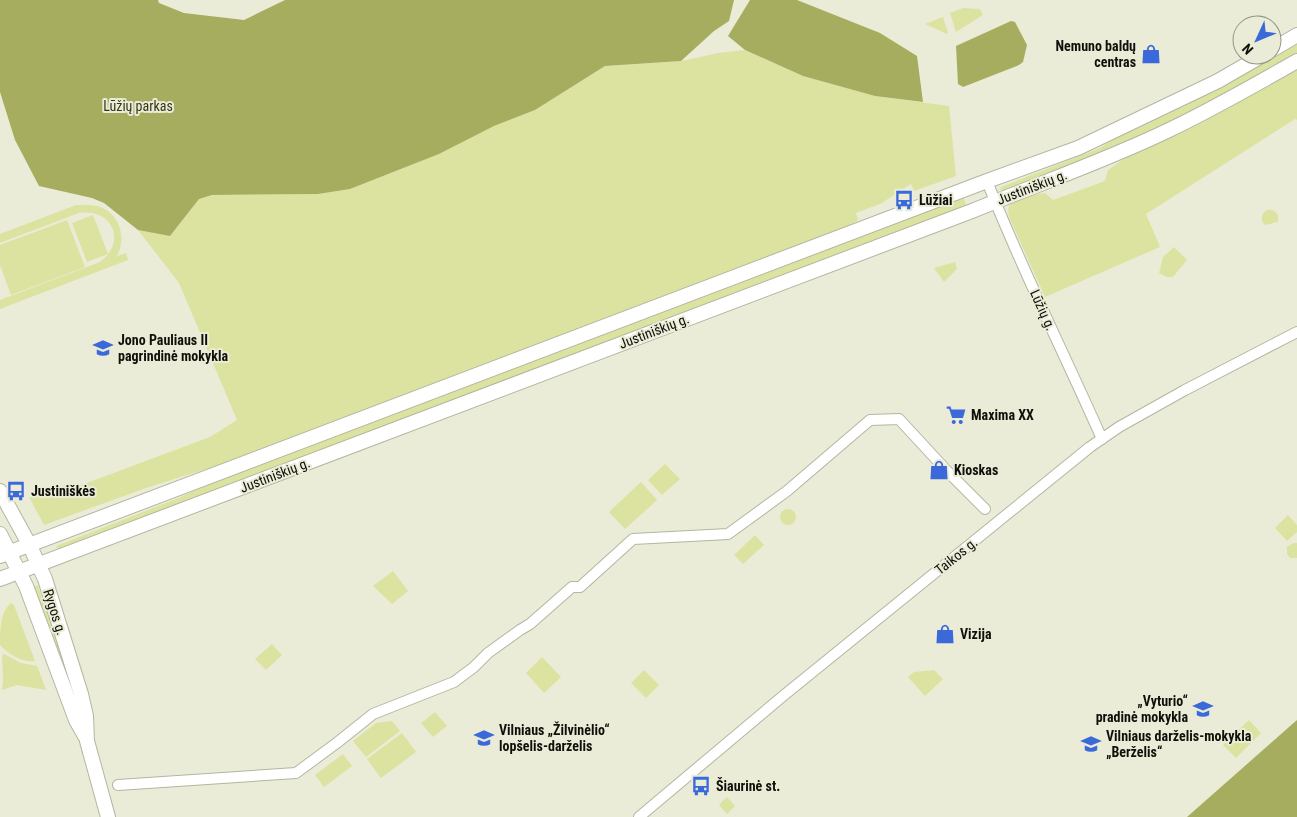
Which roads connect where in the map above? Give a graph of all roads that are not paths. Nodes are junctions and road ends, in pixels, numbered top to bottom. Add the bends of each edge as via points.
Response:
1 (1297, 34) edge
2 (1282, 44) edge
3 (1297, 61) edge
4 (1246, 65) edge
5 (987, 180) junction
6 (995, 201) junction
7 (1297, 332) edge
8 (1102, 439) junction
9 (0, 491) edge
10 (985, 509) dead end
11 (0, 534) edge
12 (28, 544) junction
13 (5, 554) edge
14 (38, 564) junction
15 (19, 572) junction
16 (0, 579) edge
17 (87, 741) junction
18 (118, 785) dead end
19 (108, 817) edge
20 (639, 817) edge

1 - 2 main road
3 - 6 main road, Justiniškių g. via 1169,130
4 - 5 main road, Justiniškių g. via 1078,148
5 - 6 street, Lūžių g.
5 - 12 main road, Justiniškių g.
6 - 8 street, Lūžių g.
6 - 14 main road, Justiniškių g.
7 - 8 street, Taikos g. via 1185,390
8 - 20 street, Taikos g.
9 - 12 main road, Rygos g.
10 - 18 street via 899,419 870,420 787,492 728,534 633,539 580,587 572,587 454,682 373,714 296,773
11 - 13 main road, Rygos g.
12 - 13 main road, Justiniškių g.
12 - 14 main road, Rygos g.
13 - 15 main road, Rygos g.
14 - 15 main road, Justiniškių g.
14 - 17 main road, Rygos g. via 82,694
15 - 16 main road, Justiniškių g.
15 - 17 main road, Rygos g.
17 - 19 main road, Rygos g.

